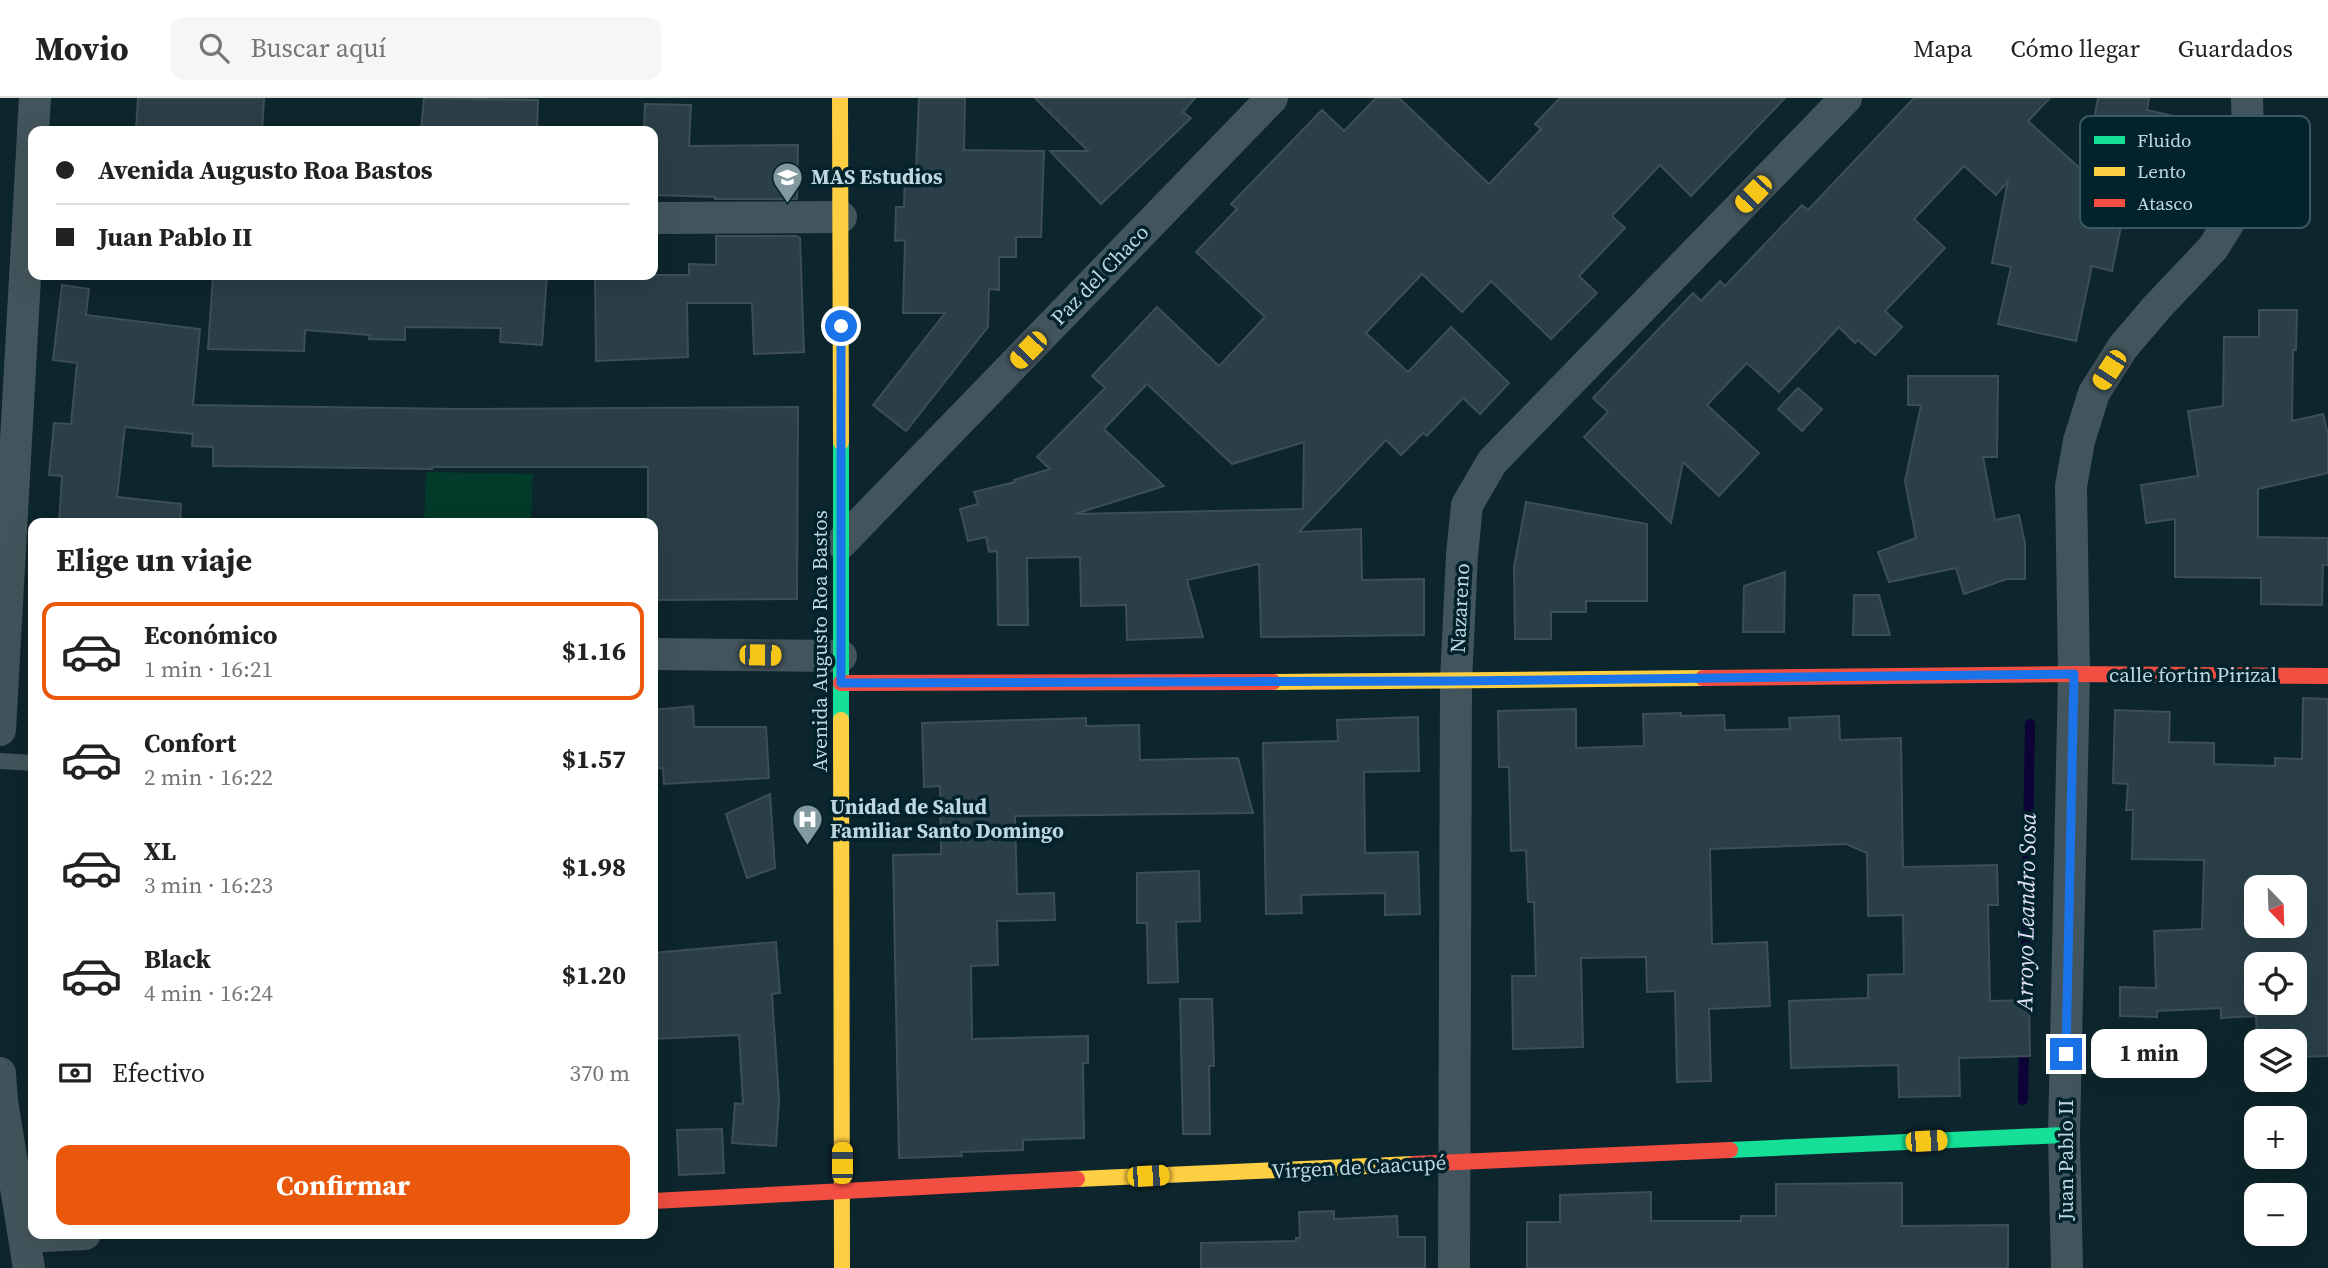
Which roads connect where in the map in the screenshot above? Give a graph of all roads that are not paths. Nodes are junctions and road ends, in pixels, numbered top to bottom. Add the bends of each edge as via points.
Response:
1 (35, 98) edge
2 (840, 98) edge
3 (1272, 98) edge
4 (1846, 98) edge
5 (2247, 98) edge
6 (2247, 116) edge
7 (33, 126) edge
8 (841, 217) junction
9 (658, 218) edge
10 (28, 223) edge
11 (2226, 228) edge
12 (841, 543) junction
13 (658, 654) edge
14 (841, 670) junction
15 (2074, 674) junction
16 (2328, 676) edge
17 (1456, 681) junction
18 (0, 730) edge
19 (0, 761) edge
20 (28, 763) edge
21 (0, 1073) edge
22 (2064, 1135) junction
23 (1454, 1162) junction
24 (842, 1190) junction
25 (658, 1201) edge
26 (25, 1237) junction
27 (28, 1237) edge
28 (29, 1268) edge
29 (842, 1268) edge
30 (1454, 1268) edge
31 (2067, 1268) edge

1 - 7 street
2 - 8 street, Avenida Augusto Roa Bastos
3 - 12 street, Paz del Chaco
4 - 17 street, Nazareno via 1492,461 1467,505
5 - 6 street, Juan Pablo II
8 - 9 street
8 - 12 street, Avenida Augusto Roa Bastos
10 - 18 street
11 - 15 street, Juan Pablo II via 2213,248 2123,347 2094,393 2071,486
12 - 14 street, Avenida Augusto Roa Bastos
13 - 14 street, calle fortin Pirizal
14 - 17 street, calle fortin Pirizal
14 - 24 street, Avenida Augusto Roa Bastos
15 - 16 street, calle fortin Pirizal
15 - 17 street, calle fortin Pirizal
15 - 22 street, Juan Pablo II
17 - 23 street, Nazareno
19 - 20 lane
21 - 26 street
22 - 23 street, Virgen de Caacupé
22 - 31 street, Juan Pablo II
23 - 24 street, Virgen de Caacupé
23 - 30 street, Nazareno
24 - 25 street, Virgen de Caacupé
24 - 29 street, Avenida Augusto Roa Bastos
26 - 27 street
26 - 28 street

